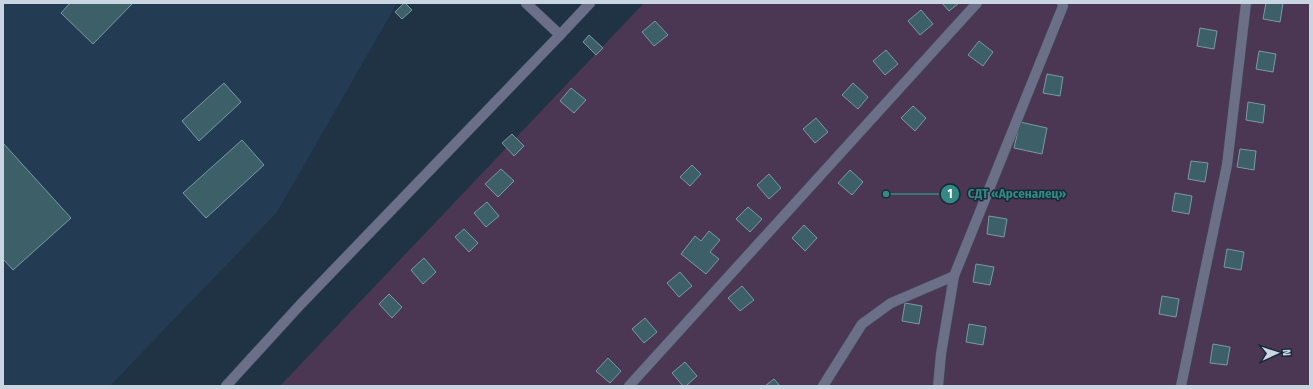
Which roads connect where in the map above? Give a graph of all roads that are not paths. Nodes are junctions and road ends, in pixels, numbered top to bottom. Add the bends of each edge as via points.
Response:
1 (526, 3) edge
2 (590, 3) edge
3 (977, 3) edge
4 (1062, 3) edge
5 (1246, 3) edge
6 (560, 36) junction
7 (954, 276) junction
8 (226, 386) edge
9 (629, 386) edge
10 (823, 386) edge
11 (938, 386) edge
12 (1181, 386) edge

1 - 6 street
2 - 6 street
3 - 9 street
4 - 7 street via 1063,6
5 - 12 street via 1227,165
6 - 8 street via 300,305
7 - 10 street via 891,303 862,324
7 - 11 street

